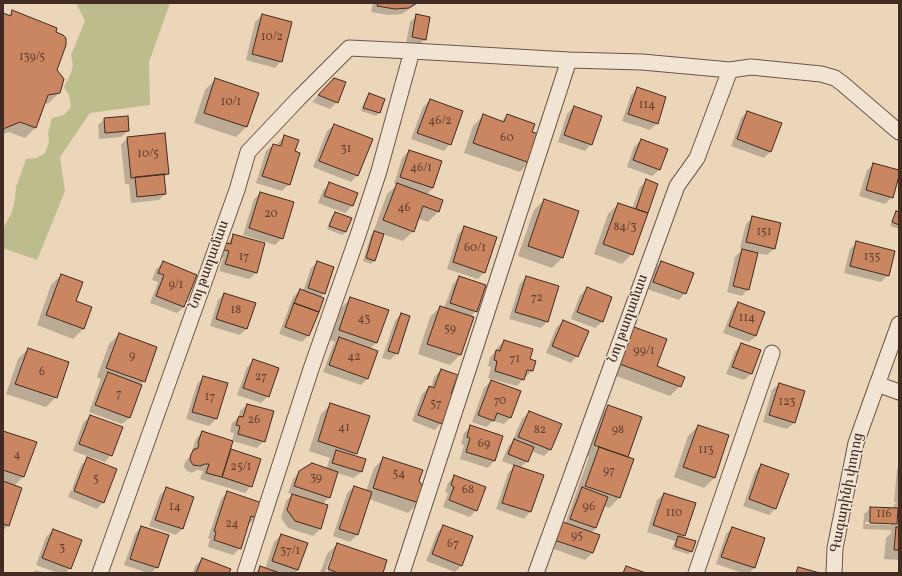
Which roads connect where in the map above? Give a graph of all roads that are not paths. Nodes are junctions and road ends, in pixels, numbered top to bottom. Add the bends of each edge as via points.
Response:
1 (412, 51) junction
2 (570, 60) junction
3 (730, 70) junction
4 (899, 132) edge
5 (899, 324) edge
6 (772, 353) dead end
7 (877, 384) junction
8 (899, 392) edge
9 (100, 573) edge
10 (245, 573) edge
11 (402, 573) edge
12 (536, 573) edge
13 (696, 573) edge
14 (834, 573) edge

1 - 2 street, Նոյ թաղամաս
1 - 9 street, Նոյ թաղամաս via 349,48 248,152 237,190
1 - 10 street via 379,171
2 - 3 street, Նոյ թաղամաս via 642,62
2 - 11 street
3 - 4 street, Նոյ թաղամաս via 751,67 821,74 835,78
3 - 12 street, Նոյ թաղամաս via 697,158 677,186
5 - 7 street, Գագարինի փողոց
6 - 13 street
7 - 8 street
7 - 14 street, Գագարինի փողոց via 856,443 835,548

